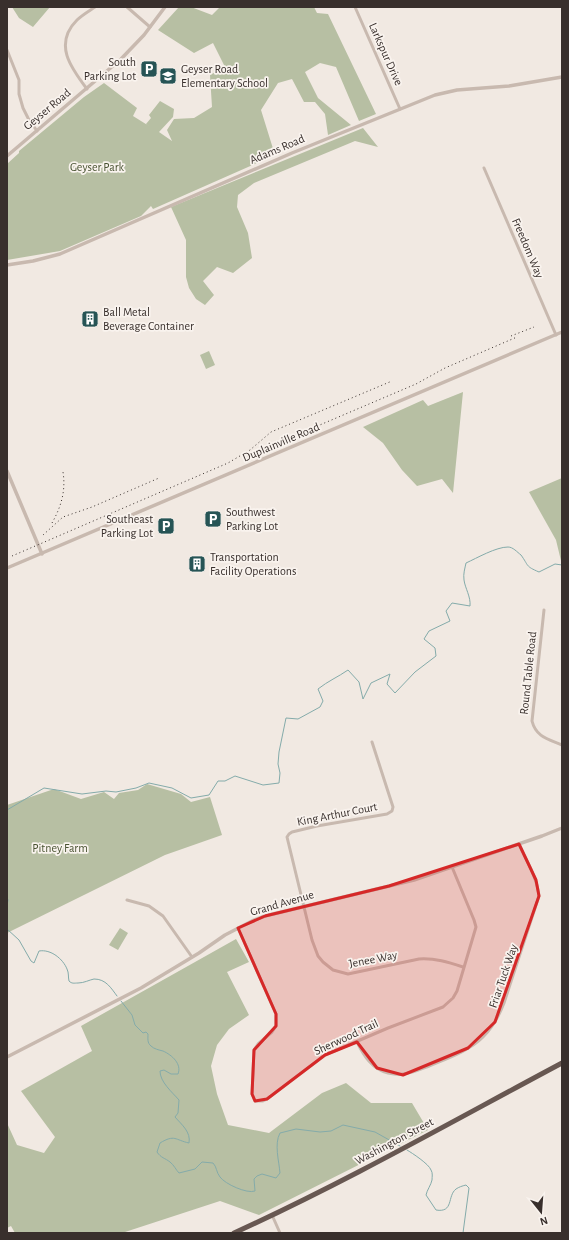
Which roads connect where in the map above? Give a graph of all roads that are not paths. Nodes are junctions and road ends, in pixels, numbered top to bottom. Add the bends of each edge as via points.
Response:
1 (95, 7) edge
2 (127, 7) edge
3 (165, 7) edge
4 (355, 7) edge
5 (150, 28) junction
6 (7, 50) edge
7 (562, 77) edge
8 (87, 90) junction
9 (400, 109) junction
10 (37, 130) junction
11 (7, 156) edge
12 (484, 168) dead end
13 (7, 265) edge
14 (562, 332) edge
15 (556, 335) junction
16 (7, 471) edge
17 (42, 554) junction
18 (7, 568) edge
19 (544, 610) dead end
20 (372, 742) dead end
21 (562, 745) edge
22 (562, 828) edge
23 (287, 837) joint
24 (519, 844) junction
25 (452, 867) junction
26 (127, 900) dead end
27 (305, 906) junction
28 (238, 928) junction
29 (192, 957) junction
30 (463, 967) junction
31 (357, 1042) junction
32 (7, 1057) edge
33 (562, 1063) edge
34 (272, 1215) junction
35 (234, 1233) edge
36 (280, 1233) edge

1 - 8 street via 77,21 68,33 66,41 68,62
2 - 5 street
3 - 5 street, Geyser Road
4 - 9 street, Larkspur Drive
5 - 8 street, Geyser Road
6 - 10 street via 19,80 23,108
7 - 9 street, Adams Road via 509,86 444,92
8 - 10 street, Geyser Road
9 - 13 street, Adams Road via 60,254
10 - 11 street, Geyser Road
12 - 15 street, Freedom Way
14 - 15 street, Duplainville Road
15 - 17 street, Duplainville Road
16 - 17 street
17 - 18 street, Duplainville Road
19 - 21 street, Round Table Road via 532,721 539,734
20 - 23 street, King Arthur Court via 393,807 392,811 292,832
22 - 24 street, Grand Avenue
23 - 27 street, Jenee Way
24 - 25 street, Grand Avenue
24 - 31 street, Friar Tuck Way via 536,880 539,896 500,1015 489,1030 477,1042 455,1055 403,1074 388,1073 377,1068 368,1061
25 - 27 street, Grand Avenue via 389,886
25 - 30 street, Sherwood Trail via 476,927
26 - 29 street via 149,906 163,916
27 - 28 street, Grand Avenue via 265,916
27 - 30 street, Jenee Way via 318,956 333,970 348,974 430,958
28 - 29 street, Grand Avenue
28 - 31 street, Sherwood Trail via 276,1014 276,1026 254,1050 254,1099 268,1099 321,1057
29 - 32 street, Grand Avenue via 141,988
30 - 31 street, Sherwood Trail via 457,991 446,1005
33 - 34 highway, Washington Street via 355,1174
34 - 35 highway, Washington Street
34 - 36 street

